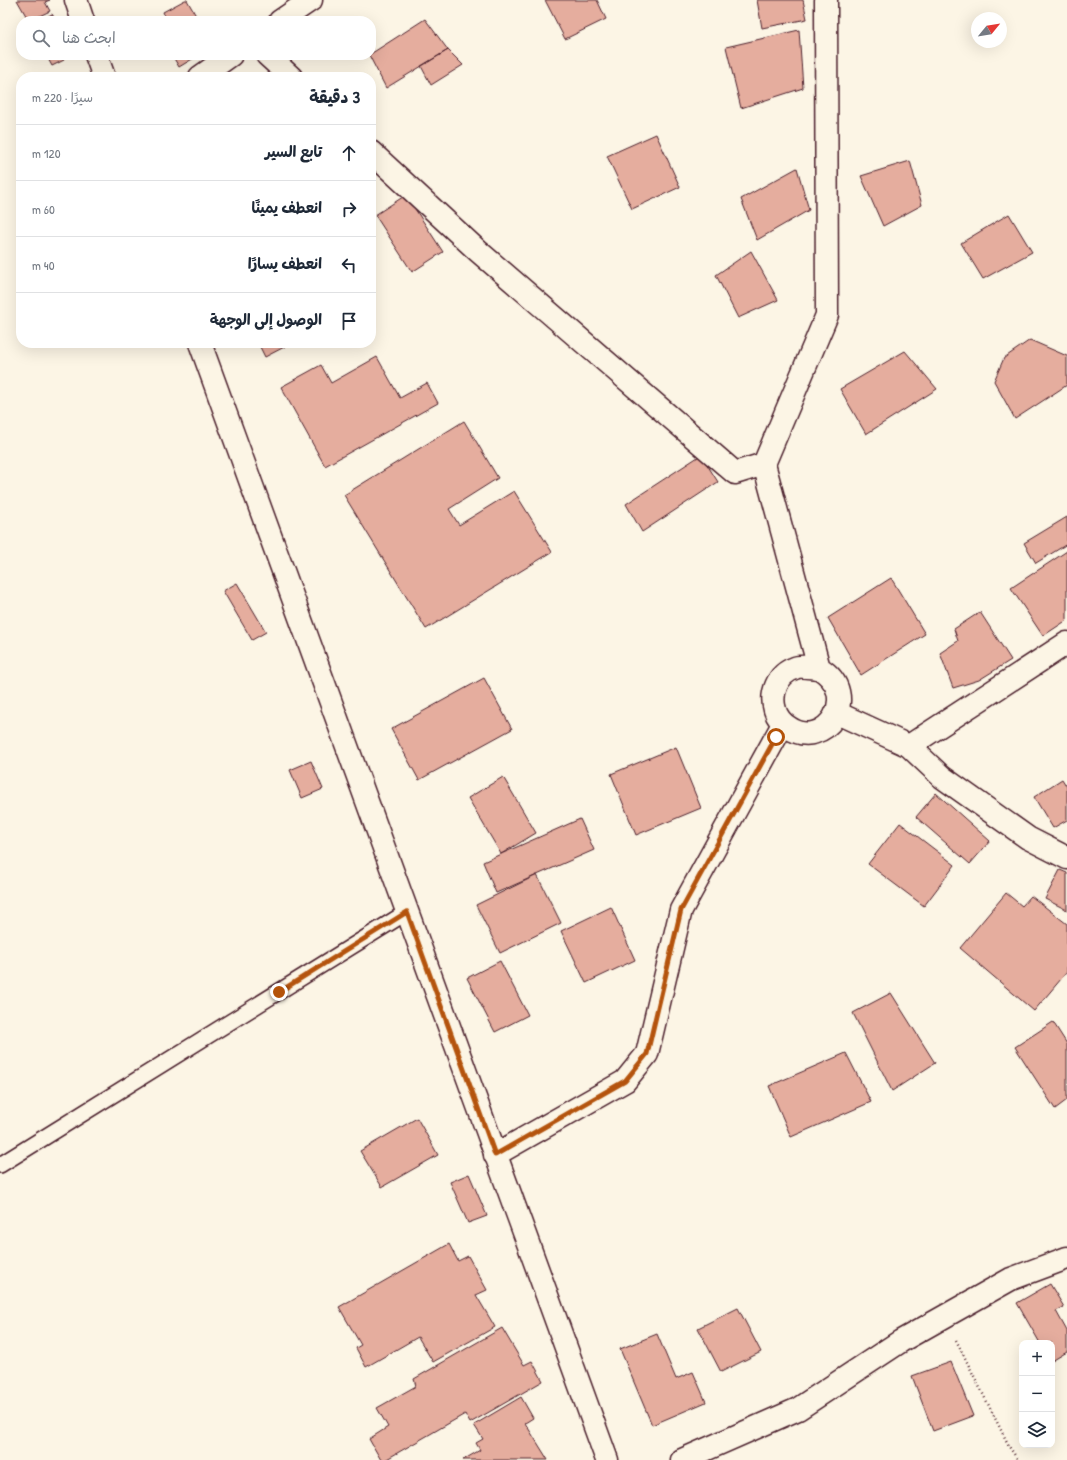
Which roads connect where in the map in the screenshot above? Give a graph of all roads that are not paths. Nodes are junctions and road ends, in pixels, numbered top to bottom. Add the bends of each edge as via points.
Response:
1 (76, 0) edge
2 (311, 0) edge
3 (826, 0) edge
4 (81, 16) edge
5 (287, 16) edge
6 (98, 60) edge
7 (224, 60) edge
8 (272, 60) edge
9 (102, 72) edge
10 (207, 72) edge
11 (286, 72) edge
12 (376, 157) edge
13 (202, 348) edge
14 (764, 464) junction
15 (1067, 643) edge
16 (819, 668) junction
17 (837, 713) junction
18 (783, 724) junction
19 (909, 746) junction
20 (1067, 858) edge
21 (407, 912) junction
22 (495, 1155) junction
23 (0, 1165) edge
24 (1067, 1258) edge
25 (607, 1460) edge
26 (682, 1460) edge

1 - 4 street
2 - 5 street
3 - 14 street via 827,315
6 - 9 street
7 - 10 street
8 - 11 street
12 - 14 street via 478,251 735,473
13 - 21 street
14 - 16 street
15 - 19 street
16 - 17 street via 829,674 839,692 840,703
16 - 18 street via 796,667 786,672 778,681 773,703 776,714
17 - 18 street via 823,729 813,732 802,733
17 - 19 street
18 - 22 street via 681,910 647,1054 625,1081
19 - 20 street via 948,782 1028,838
21 - 22 street
21 - 23 lane
22 - 25 street
24 - 26 street via 1011,1279 901,1341 798,1409

